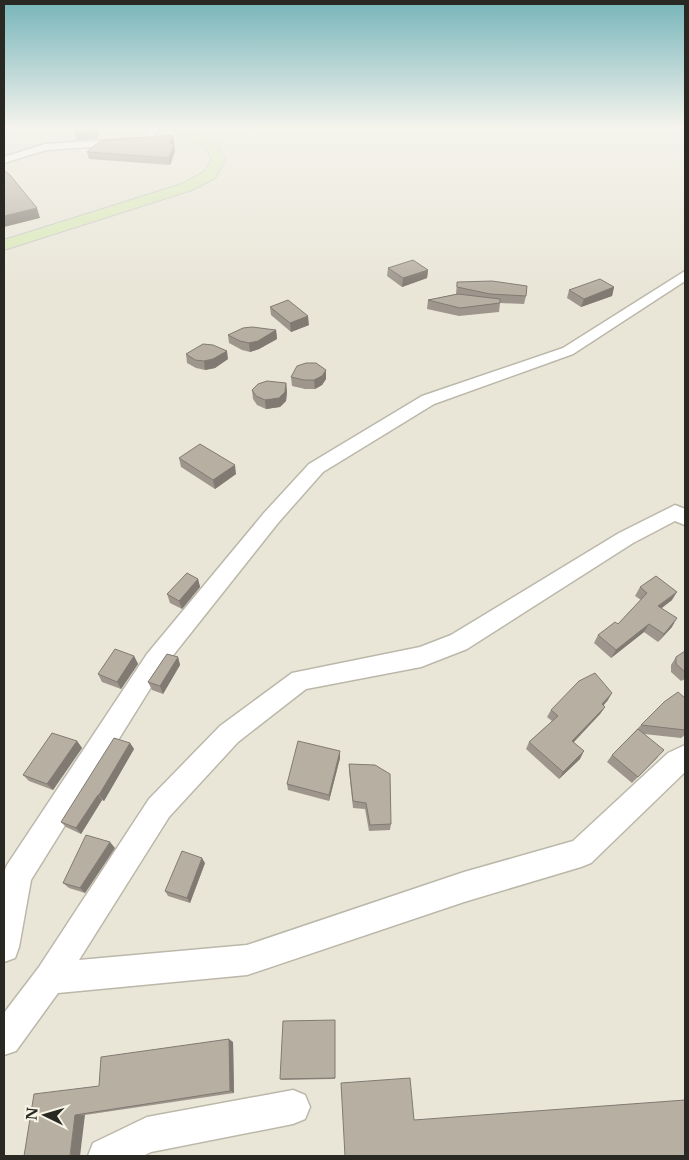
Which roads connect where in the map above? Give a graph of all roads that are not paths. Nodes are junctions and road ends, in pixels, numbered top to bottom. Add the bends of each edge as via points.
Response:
1 (200, 180) edge
2 (4, 245) edge
3 (685, 275) edge
4 (685, 518) edge
5 (685, 756) edge
6 (4, 947) edge
7 (50, 978) junction
8 (4, 1039) edge
9 (293, 1107) dead end
10 (106, 1156) edge

1 - 2 main road
3 - 6 street via 568,351 428,400 316,468 271,518 155,661 17,875
4 - 7 street via 675,512 634,534 459,642 422,657 300,680 229,734 159,808
5 - 7 street via 581,853 464,887 247,960
7 - 8 street
9 - 10 street via 147,1135

